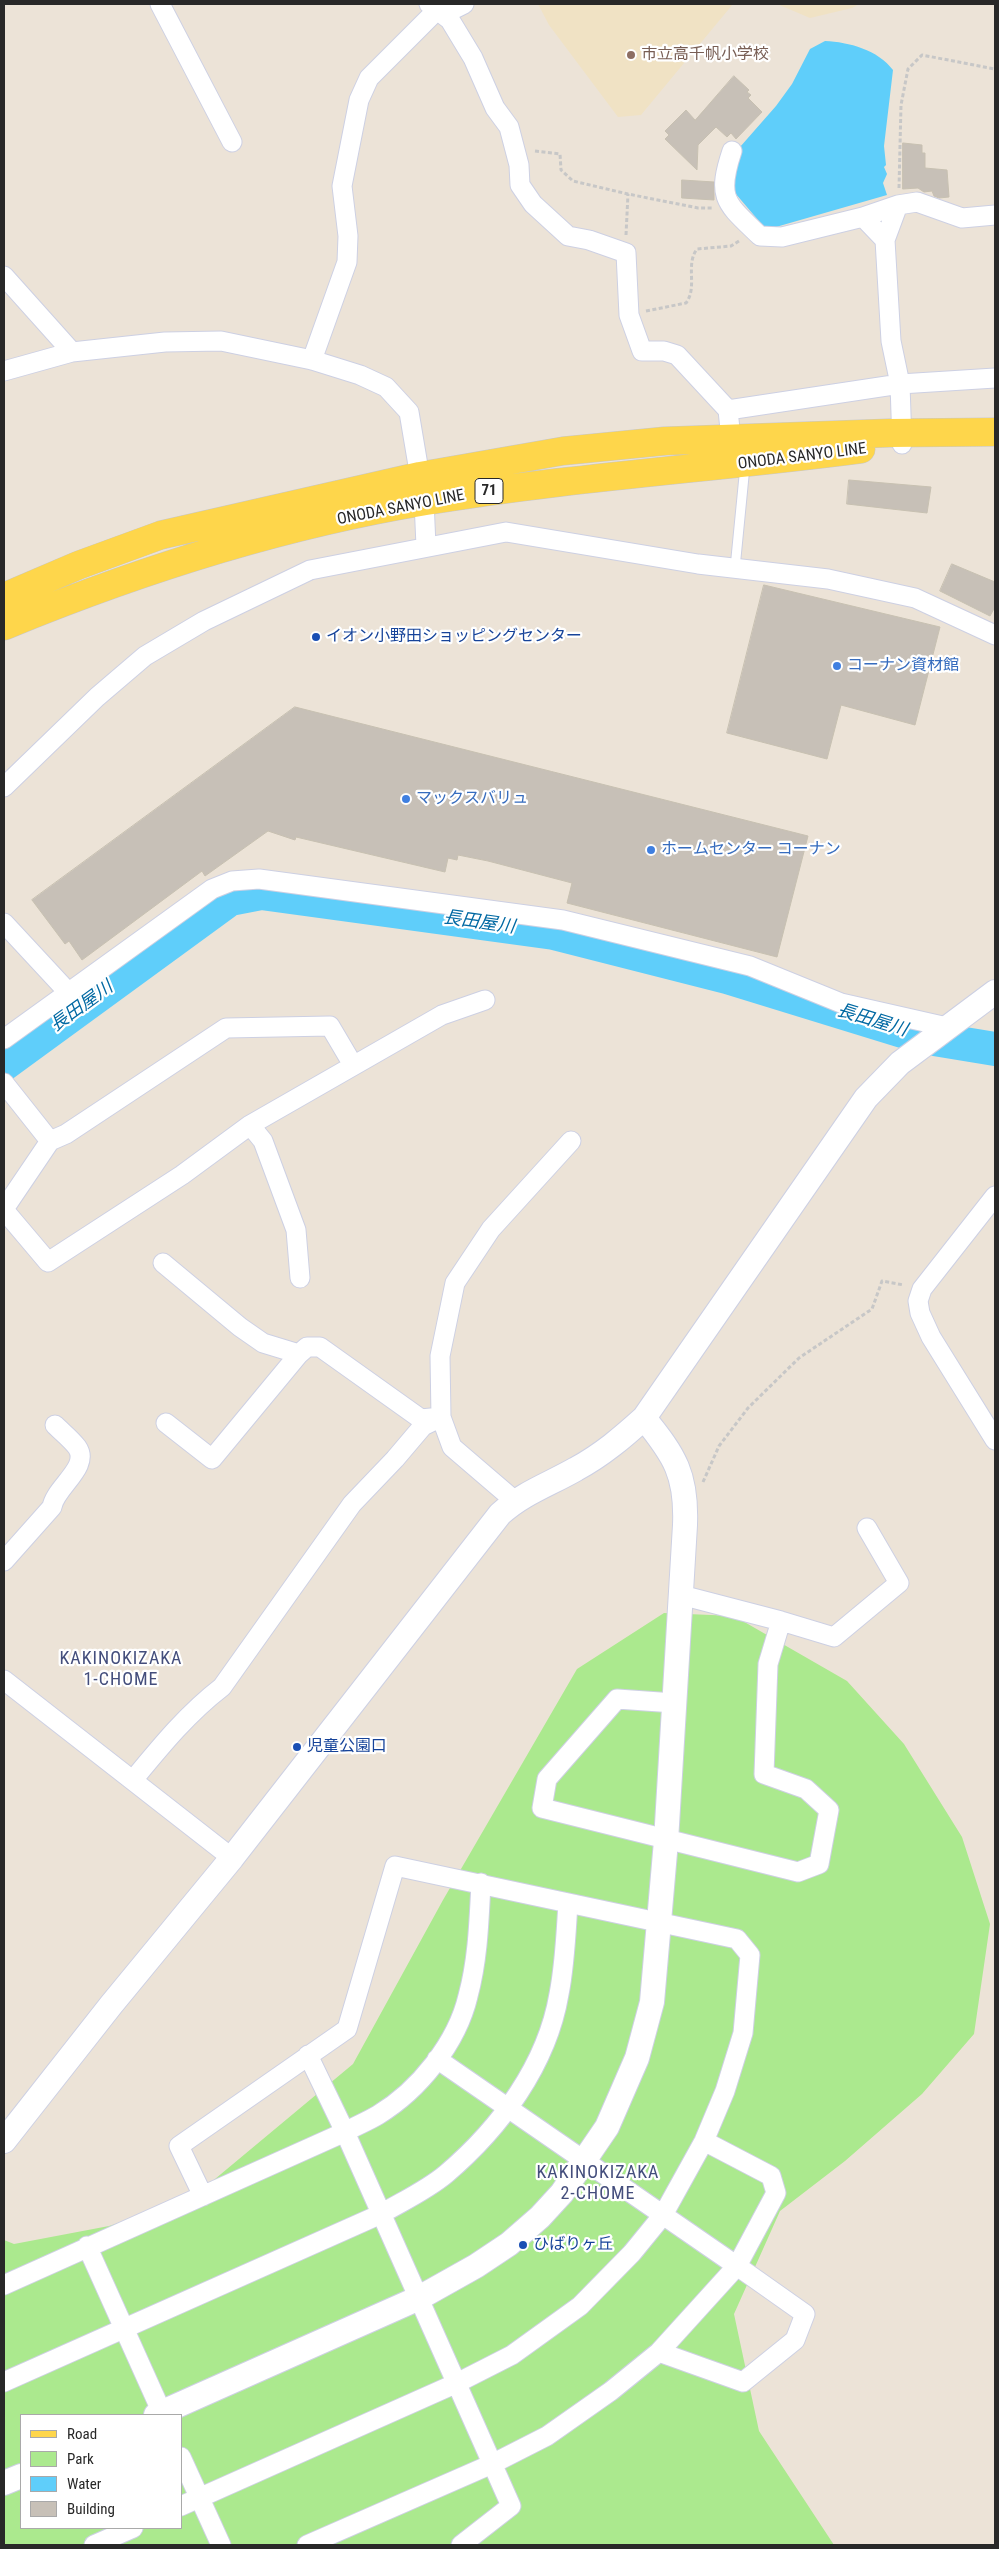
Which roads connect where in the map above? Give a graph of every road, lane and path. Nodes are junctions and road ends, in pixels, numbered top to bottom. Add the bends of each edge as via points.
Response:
1 (160, 4) edge
2 (464, 4) edge
3 (432, 7) edge
4 (995, 69) edge
5 (232, 142) dead end
6 (514, 145) junction
7 (732, 150) dead end
8 (628, 194) junction
9 (898, 205) junction
10 (730, 206) junction
11 (995, 215) edge
12 (863, 217) junction
13 (755, 231) junction
14 (884, 240) junction
15 (626, 253) junction
16 (4, 276) edge
17 (629, 315) junction
18 (72, 352) junction
19 (312, 360) junction
20 (4, 371) edge
21 (995, 378) edge
22 (900, 384) junction
23 (728, 410) junction
24 (993, 433) edge
25 (731, 438) junction
26 (901, 438) junction
27 (746, 464) junction
28 (422, 489) junction
29 (426, 546) junction
30 (736, 568) junction
31 (4, 597) edge
32 (4, 626) edge
33 (995, 635) edge
34 (4, 787) edge
35 (4, 923) edge
36 (68, 992) junction
37 (995, 992) edge
38 (485, 1000) dead end
39 (947, 1027) junction
40 (4, 1038) edge
41 (353, 1065) junction
42 (4, 1083) edge
43 (250, 1125) junction
44 (50, 1141) junction
45 (571, 1141) dead end
46 (995, 1196) edge
47 (4, 1210) edge
48 (163, 1263) dead end
49 (300, 1278) dead end
50 (922, 1288) junction
51 (299, 1354) junction
52 (441, 1417) junction
53 (644, 1418) junction
54 (166, 1423) dead end
55 (55, 1425) dead end
56 (995, 1440) edge
57 (515, 1501) junction
58 (686, 1512) junction
59 (867, 1528) dead end
60 (4, 1561) edge
61 (681, 1595) junction
62 (781, 1621) junction
63 (4, 1680) edge
64 (674, 1702) junction
65 (133, 1780) junction
66 (666, 1840) junction
67 (232, 1858) junction
68 (481, 1883) junction
69 (568, 1903) junction
70 (660, 1923) junction
71 (308, 2055) junction
72 (437, 2059) junction
73 (509, 2109) junction
74 (345, 2132) junction
75 (4, 2141) edge
76 (704, 2141) junction
77 (586, 2160) junction
78 (203, 2196) junction
79 (381, 2214) junction
80 (663, 2215) junction
81 (87, 2246) junction
82 (737, 2266) junction
83 (4, 2285) edge
84 (419, 2298) junction
85 (124, 2328) junction
86 (660, 2352) junction
87 (4, 2382) edge
88 (457, 2383) junction
89 (160, 2414) edge
90 (182, 2459) edge
91 (492, 2464) junction
92 (20, 2476) edge
93 (4, 2483) edge
94 (199, 2498) junction
95 (182, 2506) edge
96 (131, 2529) edge
97 (94, 2545) edge
98 (221, 2545) edge
99 (308, 2545) edge
100 (461, 2545) edge

1 - 5 street
2 - 3 street via 454,9
3 - 6 street via 450,20 473,58 495,108 510,128
3 - 19 street via 369,78 359,100 342,186 348,236 347,262
4 - 9 path via 922,55 908,69 901,105
6 - 8 path via 560,154 561,170 574,181
6 - 15 street via 520,185 533,204 568,236
7 - 10 street via 723,190
8 - 10 path via 698,208
8 - 15 path
9 - 11 street via 917,202 962,218
9 - 12 street
9 - 14 street
10 - 13 street
12 - 13 street via 782,237 760,236
12 - 14 street
13 - 17 path via 731,246 698,249 691,257 691,296 686,303
14 - 22 street via 891,341
15 - 17 street
16 - 18 street
17 - 23 street via 642,351 677,355
18 - 19 street via 165,342 221,342
18 - 20 street
19 - 28 street via 360,375 386,388 400,400 409,412
21 - 22 street
22 - 23 street
22 - 26 street
23 - 25 street
24 - 26 main road, ONODA SANYO LINE / 71
25 - 26 main road, ONODA SANYO LINE / 71
25 - 28 main road, ONODA SANYO LINE / 71 via 563,451
26 - 27 main road, ONODA SANYO LINE / 71
27 - 28 main road, ONODA SANYO LINE / 71 via 531,485
27 - 30 lane
28 - 29 street
28 - 31 main road, ONODA SANYO LINE / 71 via 161,534 79,564
28 - 32 main road, ONODA SANYO LINE / 71 via 142,573
29 - 30 street via 506,532
29 - 34 street via 310,570 204,621 145,656 97,697
30 - 33 street via 828,579 915,598
35 - 36 street
36 - 39 street via 212,889 232,881 260,879 563,920 750,966 841,1003
36 - 40 street
37 - 39 street
38 - 41 street via 442,1016
39 - 53 street via 916,1050 866,1098
41 - 43 street
41 - 44 street via 330,1026 226,1028 66,1134
42 - 44 street
43 - 47 street via 182,1175 48,1262
43 - 49 street via 263,1141 296,1230
44 - 47 street
45 - 52 street via 491,1229 455,1283 440,1356
46 - 50 street
48 - 51 street via 256,1338
50 - 56 street via 918,1300 920,1313 931,1337
50 - 58 path via 882,1281 872,1309 799,1358 748,1408 719,1446
51 - 52 street via 307,1347 320,1348 421,1419
51 - 54 street via 212,1459
52 - 57 street via 452,1447
52 - 65 street via 423,1426 352,1504 222,1687 199,1704 172,1732
53 - 57 street via 600,1455
53 - 58 street via 668,1446 680,1473
55 - 60 street via 78,1448 81,1457 79,1467 53,1497 52,1507
57 - 67 street via 484,1535
58 - 61 street
59 - 62 street via 899,1583 834,1637
61 - 62 street
61 - 64 street
62 - 66 street via 768,1664 764,1774 806,1789 829,1810 818,1864 798,1872
63 - 65 street
64 - 66 street
64 - 66 street via 617,1699 547,1779 542,1808
65 - 67 street
66 - 70 street
67 - 75 street
68 - 69 street
68 - 71 street via 395,1866 347,2029
68 - 72 street via 477,1941 468,1998 460,2020
69 - 70 street
69 - 73 street via 559,1995 541,2052
70 - 76 street via 737,1938 750,1955 743,2033 725,2091
70 - 77 street via 652,2002 637,2058 607,2127
71 - 74 street
71 - 78 street via 179,2146
72 - 73 street
72 - 74 street via 407,2093 379,2114
73 - 77 street
73 - 79 street via 445,2174
74 - 78 street
74 - 79 street
76 - 80 street
76 - 82 street via 771,2176 776,2192
77 - 80 street
77 - 84 street via 540,2217 509,2244
78 - 81 street
79 - 84 street
79 - 85 street
80 - 82 street
80 - 88 street via 632,2253 580,2306 512,2355
81 - 83 street
81 - 85 street
82 - 86 street
82 - 86 street via 805,2314 795,2340 743,2382
84 - 88 street
84 - 89 street
85 - 87 street
85 - 89 street
86 - 91 street via 612,2391 547,2436
88 - 91 street
88 - 94 street
90 - 94 street
91 - 99 street
91 - 100 street via 511,2506
92 - 93 street
94 - 95 street
94 - 98 street
96 - 97 street

